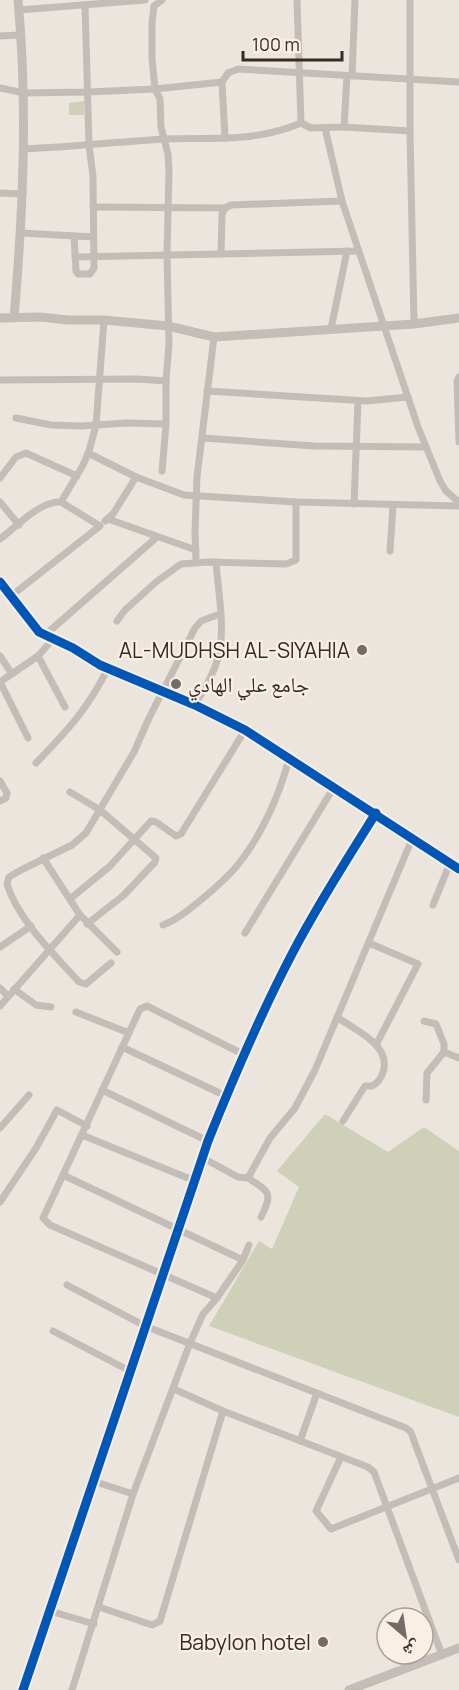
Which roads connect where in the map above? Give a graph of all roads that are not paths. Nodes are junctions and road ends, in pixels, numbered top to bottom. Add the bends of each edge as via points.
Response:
1 (145, 0) edge
2 (162, 0) edge
3 (297, 0) edge
4 (354, 0) edge
5 (410, 0) edge
6 (88, 3) edge
7 (19, 5) edge
8 (20, 35) junction
9 (0, 36) edge
10 (300, 72) junction
11 (350, 76) junction
12 (410, 81) junction
13 (222, 82) junction
14 (459, 82) edge
15 (0, 88) edge
16 (155, 89) junction
17 (88, 92) junction
18 (24, 93) junction
19 (301, 123) junction
20 (325, 128) junction
21 (344, 128) junction
22 (410, 131) junction
23 (225, 138) junction
24 (164, 139) junction
25 (90, 146) junction
26 (25, 149) junction
27 (0, 193) edge
28 (22, 194) junction
29 (342, 201) junction
30 (93, 207) junction
31 (167, 207) junction
32 (225, 208) junction
33 (21, 233) junction
34 (74, 236) junction
35 (93, 237) junction
36 (358, 250) junction
37 (346, 251) junction
38 (167, 254) junction
39 (221, 254) junction
40 (93, 255) junction
41 (75, 256) junction
42 (0, 318) edge
43 (14, 318) junction
44 (459, 318) edge
45 (104, 320) junction
46 (414, 324) junction
47 (384, 326) junction
48 (168, 327) junction
49 (331, 329) junction
50 (214, 337) junction
51 (459, 377) edge
52 (0, 380) edge
53 (98, 380) junction
54 (166, 381) junction
55 (207, 391) junction
56 (408, 397) junction
57 (358, 401) junction
58 (16, 418) dead end
59 (166, 424) junction
60 (96, 425) junction
61 (203, 438) junction
62 (459, 442) edge
63 (357, 446) junction
64 (426, 447) junction
65 (88, 453) junction
66 (162, 471) dead end
67 (77, 476) junction
68 (136, 477) junction
69 (0, 478) edge
70 (196, 495) junction
71 (0, 502) edge
72 (61, 502) junction
73 (296, 502) junction
74 (354, 504) junction
75 (459, 504) edge
76 (393, 506) junction
77 (108, 519) junction
78 (19, 525) junction
79 (100, 526) junction
80 (157, 537) junction
81 (0, 539) edge
82 (196, 550) junction
83 (390, 551) dead end
84 (196, 562) junction
85 (216, 562) junction
86 (0, 582) edge
87 (11, 596) junction
88 (220, 614) junction
89 (117, 621) dead end
90 (45, 635) junction
91 (53, 639) junction
92 (0, 656) edge
93 (38, 656) junction
94 (108, 668) junction
95 (12, 674) junction
96 (0, 682) edge
97 (162, 691) junction
98 (195, 705) junction
99 (65, 707) dead end
100 (245, 730) junction
101 (28, 738) dead end
102 (289, 759) junction
103 (36, 763) dead end
104 (0, 781) edge
105 (334, 786) junction
106 (70, 792) dead end
107 (0, 801) edge
108 (100, 810) junction
109 (375, 813) junction
110 (134, 839) junction
111 (412, 839) junction
112 (43, 858) junction
113 (450, 863) junction
114 (459, 869) edge
115 (70, 899) junction
116 (433, 905) dead end
117 (80, 915) junction
118 (87, 924) junction
119 (163, 924) dead end
120 (31, 926) junction
121 (245, 933) dead end
122 (369, 943) junction
123 (0, 947) edge
124 (48, 948) junction
125 (117, 952) dead end
126 (111, 963) dead end
127 (0, 988) edge
128 (14, 989) junction
129 (8, 996) junction
130 (0, 1006) edge
131 (51, 1007) dead end
132 (76, 1012) dead end
133 (338, 1018) junction
134 (424, 1021) dead end
135 (129, 1033) junction
136 (376, 1045) junction
137 (122, 1047) junction
138 (444, 1052) junction
139 (243, 1054) junction
140 (459, 1058) edge
141 (102, 1090) junction
142 (29, 1095) dead end
143 (226, 1096) junction
144 (426, 1100) dead end
145 (3, 1119) edge
146 (343, 1121) dead end
147 (87, 1126) junction
148 (0, 1128) edge
149 (82, 1135) junction
150 (208, 1141) junction
151 (202, 1158) junction
152 (63, 1175) junction
153 (248, 1178) junction
154 (195, 1181) junction
155 (0, 1202) edge
156 (261, 1217) dead end
157 (178, 1230) junction
158 (249, 1245) dead end
159 (243, 1260) junction
160 (162, 1274) junction
161 (67, 1286) dead end
162 (217, 1298) junction
163 (145, 1326) junction
164 (53, 1331) dead end
165 (190, 1344) junction
166 (130, 1371) junction
167 (174, 1389) junction
168 (317, 1393) junction
169 (223, 1411) junction
170 (300, 1441) junction
171 (341, 1457) junction
172 (459, 1478) edge
173 (93, 1481) junction
174 (432, 1488) junction
175 (133, 1494) junction
176 (387, 1506) junction
177 (459, 1560) edge
178 (99, 1607) junction
179 (50, 1611) junction
180 (94, 1624) junction
181 (459, 1648) edge
182 (442, 1655) junction
183 (23, 1690) edge
184 (72, 1690) edge
185 (350, 1690) edge

1 - 6 street
2 - 16 street via 154,6 152,23
3 - 10 street
4 - 11 street
5 - 12 street
6 - 7 street
6 - 17 street
7 - 8 street
8 - 9 street
8 - 18 street
10 - 11 street
10 - 13 street via 238,69 228,73
10 - 19 street
11 - 12 street
11 - 21 street
12 - 14 street
12 - 22 street
13 - 16 street
13 - 23 street
15 - 18 street
16 - 17 street
16 - 24 street via 160,99
17 - 18 street
17 - 25 street
18 - 26 street
19 - 20 street
19 - 23 street via 262,136
20 - 21 street
20 - 29 street
21 - 22 street
22 - 46 street
23 - 24 street
24 - 25 street
24 - 31 street via 169,171
25 - 26 street
25 - 30 street
26 - 28 street
27 - 28 street
28 - 33 street
29 - 32 street
29 - 36 street
30 - 31 street
30 - 35 street
31 - 32 street
31 - 38 street
32 - 39 street
33 - 34 street
33 - 43 street
34 - 35 street
34 - 41 street
35 - 40 street
36 - 37 street
36 - 47 street
37 - 39 street
37 - 49 street
38 - 39 street
38 - 40 street
38 - 48 street
40 - 41 street
40 - 41 street via 93,272 82,275 76,272
42 - 43 street
43 - 45 street
44 - 46 street
45 - 48 street
45 - 53 street
46 - 47 street
47 - 49 street
47 - 56 street
48 - 50 street
48 - 54 street
49 - 50 street
50 - 55 street
51 - 62 street
52 - 53 street
53 - 54 street
53 - 60 street
54 - 59 street
55 - 57 street
55 - 61 street
56 - 57 street
56 - 64 street
57 - 63 street
58 - 60 street via 51,425
59 - 60 street
59 - 66 street
60 - 65 street
61 - 63 street
61 - 70 street
63 - 64 street
63 - 74 street
64 - 75 street via 440,481
65 - 67 street
65 - 68 street
67 - 69 street via 26,453 16,457
67 - 72 street
68 - 70 street via 184,495
68 - 77 street
70 - 73 street
70 - 82 street
71 - 78 street
72 - 78 street via 49,502
72 - 79 street
73 - 74 street
73 - 85 street via 296,560 286,564
74 - 76 street
75 - 76 street
76 - 83 street
77 - 79 street
77 - 80 street
78 - 81 street
79 - 87 street
80 - 82 street
80 - 90 street
82 - 84 street
84 - 85 street
84 - 89 street via 181,564 156,582
85 - 88 street
86 - 87 street
87 - 90 street
88 - 97 street via 201,621 195,628
88 - 98 street via 219,656
90 - 91 street
91 - 93 street
91 - 94 street
92 - 95 street
93 - 95 street
93 - 99 street
94 - 97 street
94 - 103 street via 79,718
95 - 96 street
96 - 101 street
97 - 98 street
97 - 108 street via 134,752
98 - 100 street
100 - 102 street
100 - 110 street via 181,834 176,836 151,822
102 - 105 street
102 - 119 street via 276,798 235,868 201,901
104 - 107 street via 7,794
105 - 109 street
105 - 121 street
106 - 108 street
108 - 110 street
108 - 112 street via 77,841
109 - 111 street
109 - 139 street via 298,942
110 - 115 street via 110,866
110 - 118 street via 156,858 155,862 124,895
111 - 113 street
111 - 122 street
112 - 115 street
112 - 120 street via 9,877 7,884
113 - 114 street
113 - 116 street
115 - 117 street
117 - 118 street
117 - 124 street
118 - 125 street
120 - 123 street
120 - 124 street
122 - 133 street
122 - 136 street via 418,964
124 - 126 street via 79,982 86,984
124 - 128 street
127 - 129 street
128 - 129 street
128 - 131 street via 36,1005
129 - 130 street
132 - 135 street
133 - 136 street
133 - 153 street via 295,1108 270,1138
134 - 138 street via 436,1024
135 - 137 street
135 - 139 street via 140,1009 147,1006
136 - 146 street via 384,1055 382,1074 378,1082 365,1086
137 - 141 street
137 - 143 street
138 - 140 street
138 - 144 street via 427,1073
139 - 143 street
141 - 147 street
141 - 150 street
142 - 145 street
143 - 150 street
145 - 148 street
147 - 149 street
147 - 155 street via 54,1112 36,1148
149 - 152 street
149 - 154 street
150 - 151 street
151 - 153 street via 238,1177
151 - 154 street
152 - 157 street
152 - 160 street via 43,1218 45,1222
153 - 156 street via 269,1195
154 - 157 street
157 - 159 street
157 - 160 street
158 - 159 street
159 - 162 street
160 - 162 street
160 - 163 street
161 - 163 street
162 - 165 street via 203,1314
163 - 165 street
163 - 166 street
164 - 166 street
165 - 167 street
165 - 168 street
166 - 173 street
167 - 169 street
167 - 175 street
168 - 170 street
168 - 174 street via 411,1432
169 - 170 street
169 - 178 street via 160,1621 152,1625
170 - 171 street
171 - 176 street via 374,1472
171 - 176 street via 316,1511 331,1528
172 - 174 street
173 - 175 street
173 - 179 street
174 - 176 street
174 - 177 street
175 - 178 street
176 - 182 street
178 - 180 street
179 - 180 street
179 - 183 street
180 - 184 street
181 - 182 street
182 - 185 street

